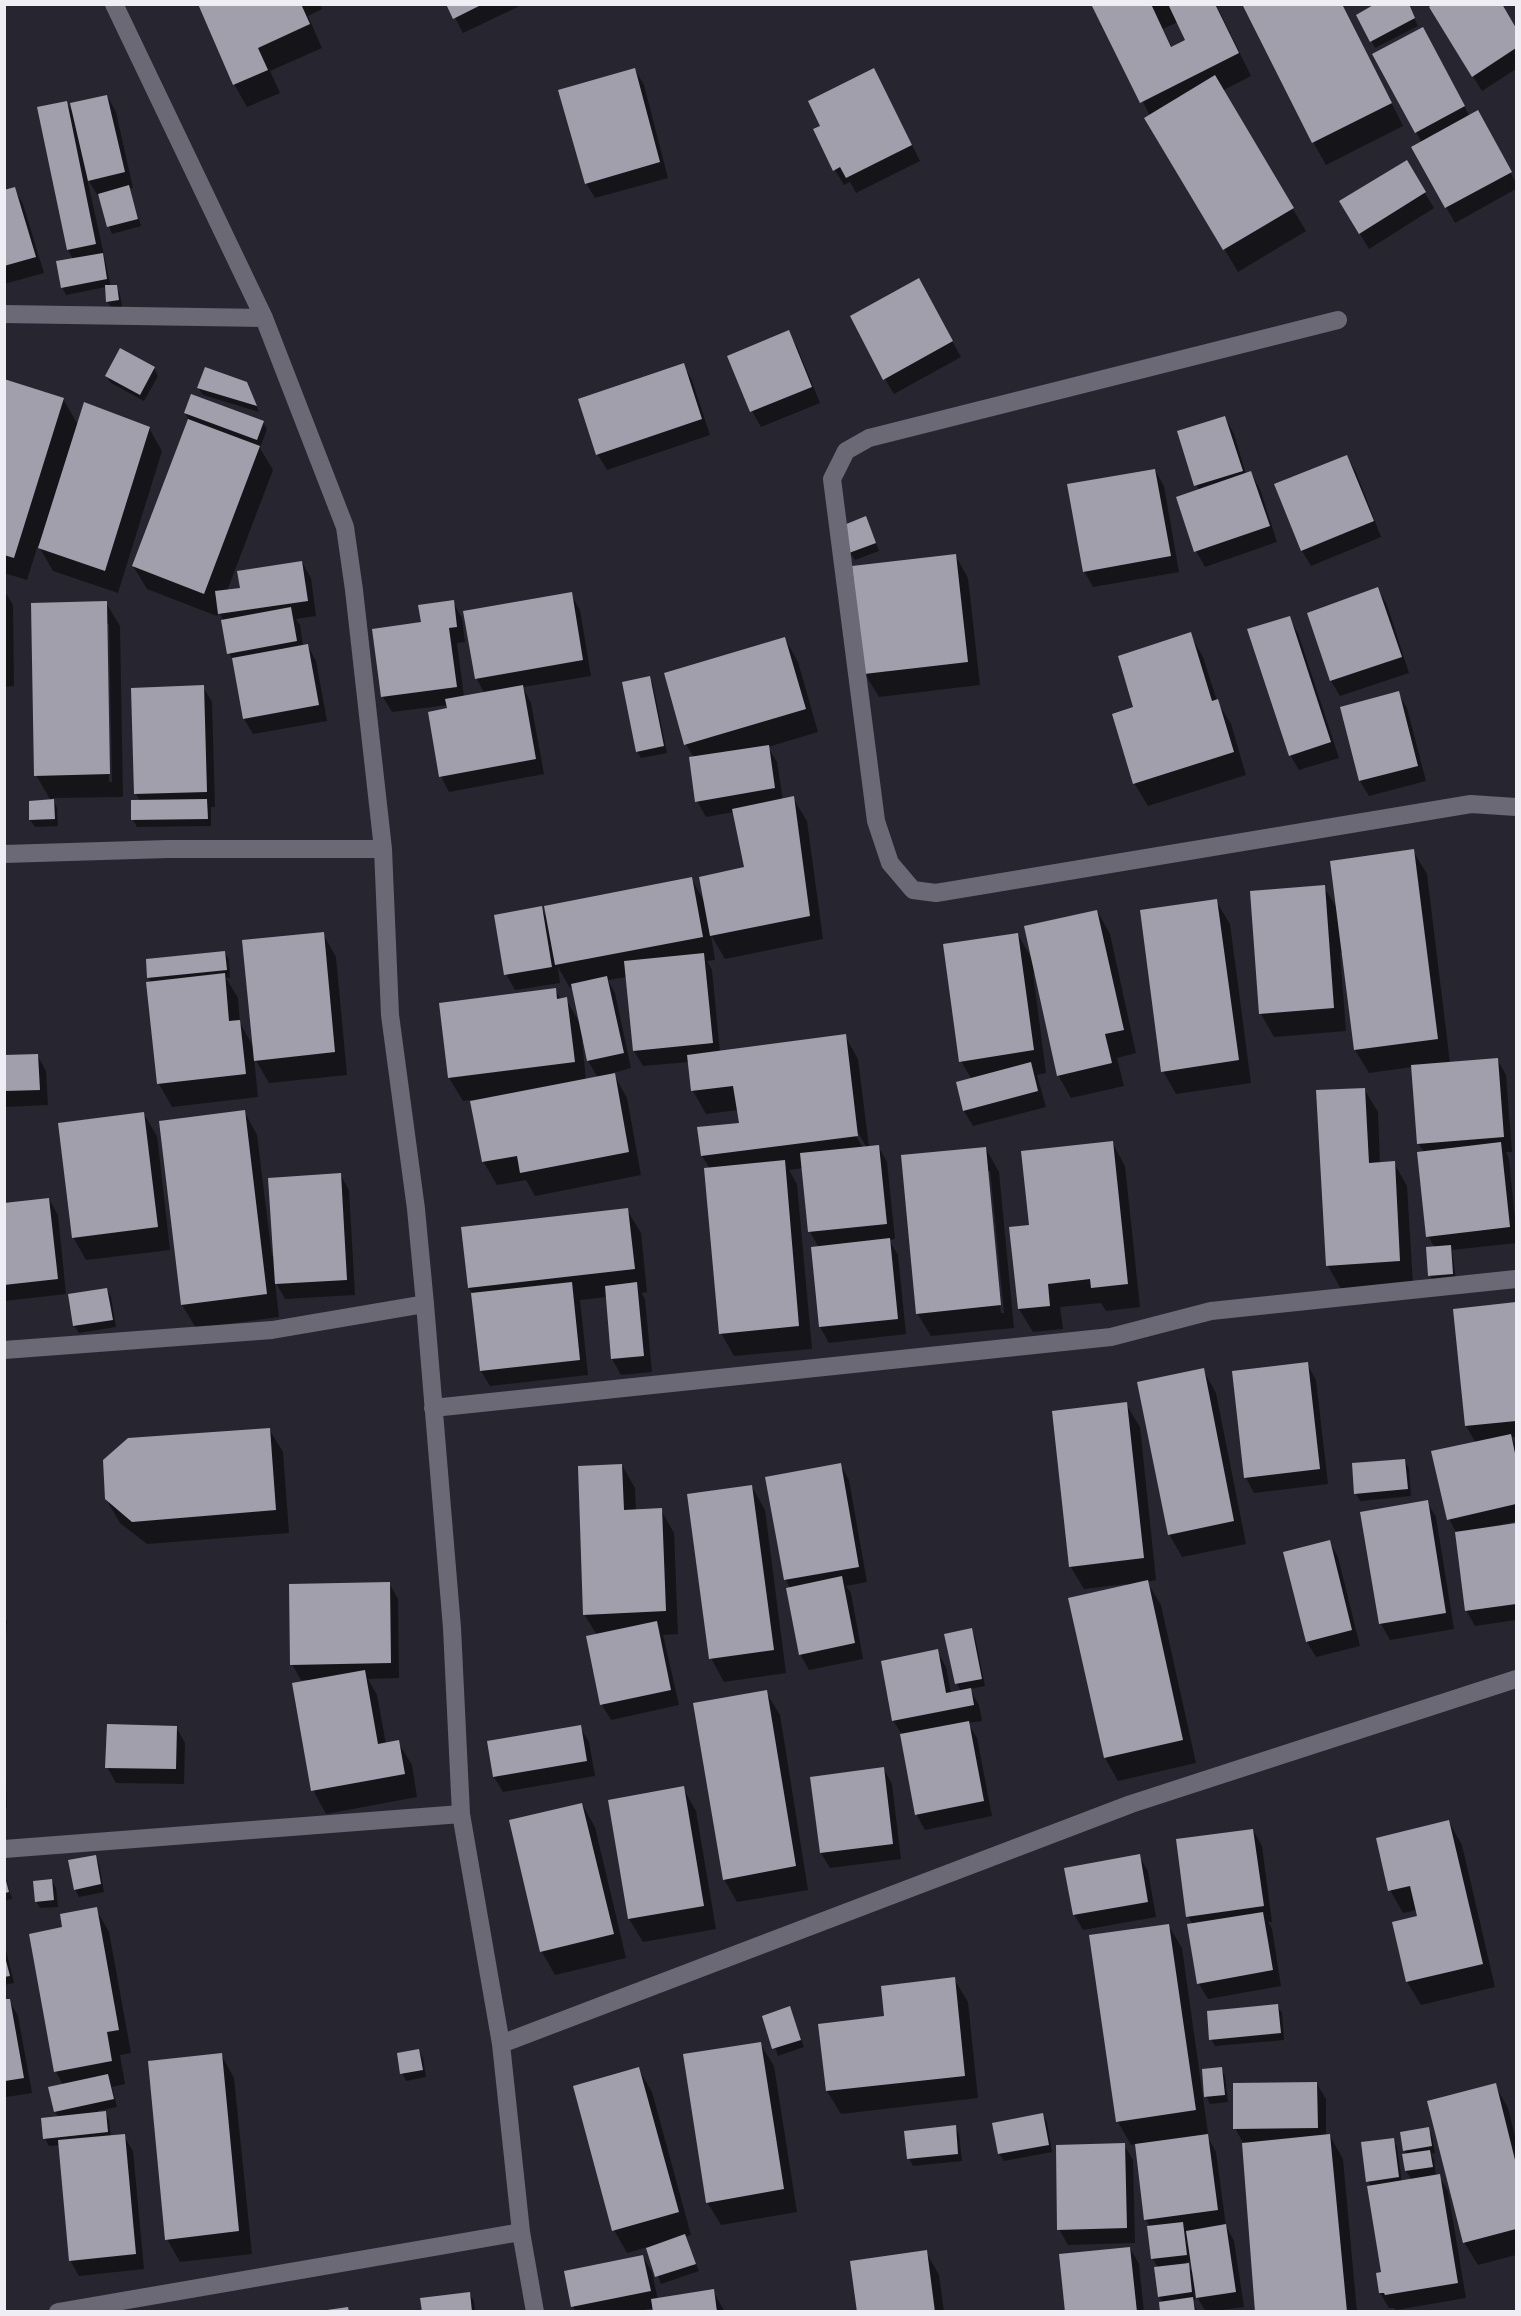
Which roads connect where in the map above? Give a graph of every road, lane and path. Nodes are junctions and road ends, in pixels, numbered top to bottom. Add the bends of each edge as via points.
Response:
1 (114, 4) edge
2 (4, 314) edge
3 (264, 318) junction
4 (1338, 320) dead end
5 (1516, 807) edge
6 (383, 849) junction
7 (4, 854) edge
8 (1516, 1279) edge
9 (425, 1304) junction
10 (4, 1350) edge
11 (433, 1408) junction
12 (1516, 1679) edge
13 (460, 1814) junction
14 (4, 1849) edge
15 (501, 2044) junction
16 (520, 2232) junction
17 (58, 2312) edge
18 (535, 2312) edge

1 - 3 street
2 - 3 street
3 - 6 street via 345,527
4 - 5 street via 869,438 846,452 832,479 876,821 890,863 913,890 936,893 1471,804
6 - 7 street
6 - 9 street via 390,1015
8 - 11 street via 1211,1311 1111,1337
9 - 10 street via 272,1330
9 - 11 street
11 - 13 street via 452,1628
12 - 15 street via 1131,1804
13 - 14 street
13 - 15 street
15 - 16 street
16 - 17 street
16 - 18 street

